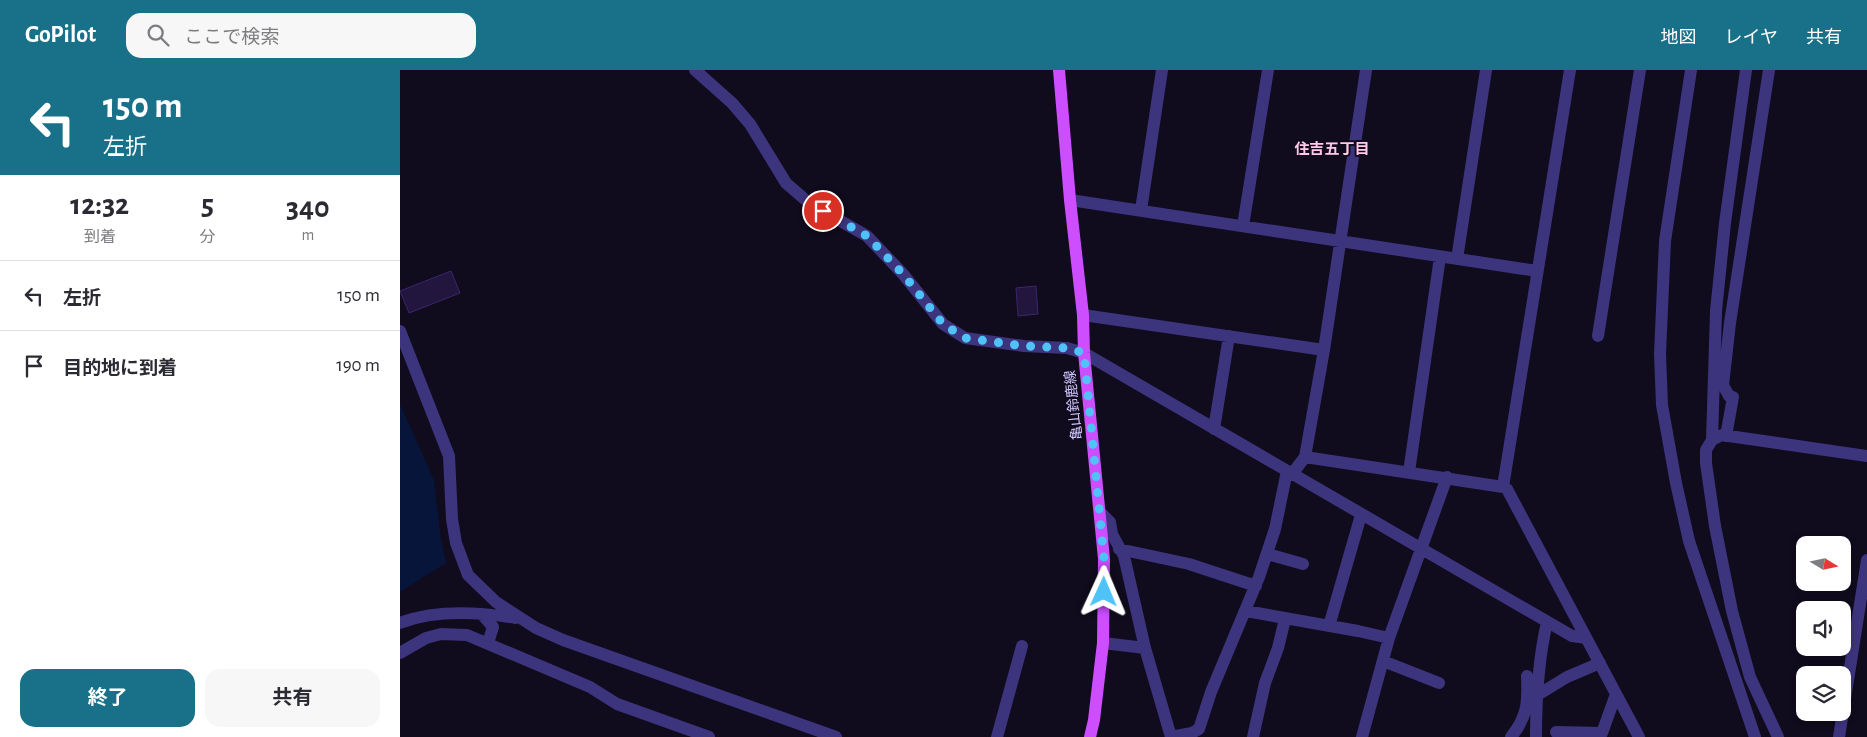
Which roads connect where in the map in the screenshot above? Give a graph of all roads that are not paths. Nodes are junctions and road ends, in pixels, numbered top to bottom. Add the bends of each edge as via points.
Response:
1 (696, 70) edge
2 (1059, 70) edge
3 (1162, 70) edge
4 (1268, 70) edge
5 (1366, 70) edge
6 (1486, 70) edge
7 (1570, 70) edge
8 (1640, 70) edge
9 (1691, 70) edge
10 (1746, 70) edge
11 (1769, 70) edge
12 (1070, 200) junction
13 (1141, 210) junction
14 (1243, 226) junction
15 (1339, 242) junction
16 (1440, 257) junction
17 (1457, 259) junction
18 (1537, 271) junction
19 (1083, 315) junction
20 (400, 331) edge
21 (1229, 336) junction
22 (1598, 336) dead end
23 (1324, 350) junction
24 (1084, 353) junction
25 (1214, 429) junction
26 (1726, 436) junction
27 (1712, 440) junction
28 (1867, 456) edge
29 (1305, 457) junction
30 (1289, 472) junction
31 (1409, 472) junction
32 (1447, 477) junction
33 (1503, 488) junction
34 (1100, 512) junction
35 (1361, 515) junction
36 (1119, 549) junction
37 (1421, 549) junction
38 (1267, 554) junction
39 (1867, 560) edge
40 (1304, 564) dead end
41 (1256, 586) junction
42 (1246, 611) junction
43 (482, 614) junction
44 (521, 619) junction
45 (1285, 619) junction
46 (1547, 622) junction
47 (400, 623) edge
48 (1329, 626) junction
49 (1389, 638) junction
50 (1586, 638) junction
51 (488, 643) junction
52 (1103, 643) junction
53 (1022, 646) dead end
54 (1145, 648) junction
55 (400, 653) edge
56 (1382, 661) junction
57 (1600, 663) junction
58 (1527, 676) dead end
59 (1439, 683) dead end
60 (1616, 694) junction
61 (1532, 696) junction
62 (1556, 732) dead end
63 (709, 737) edge
64 (836, 737) edge
65 (997, 737) edge
66 (1090, 737) edge
67 (1253, 737) edge
68 (1362, 737) edge
69 (1511, 737) edge
70 (1536, 737) edge
71 (1639, 737) edge
72 (1755, 737) edge
73 (1778, 737) edge
74 (1839, 737) edge

1 - 24 street via 750,124 786,183 809,203 871,240 943,324 965,338 1067,348
2 - 12 main road, 亀山鈴鹿線
3 - 13 street
4 - 14 street
5 - 15 street
6 - 17 street
7 - 18 street
8 - 22 street
9 - 72 street via 1665,241 1660,354 1662,405 1689,541
10 - 27 street via 1716,311
11 - 26 street via 1730,322 1723,385 1733,397
12 - 13 street
12 - 19 main road, 亀山鈴鹿線
13 - 14 street
14 - 15 street
15 - 16 street
15 - 23 street
16 - 17 street
16 - 31 street
17 - 18 street
18 - 33 street
19 - 21 street
19 - 24 main road, 亀山鈴鹿線
20 - 44 street via 450,456 452,520 456,543 468,574 496,602
21 - 23 street
21 - 25 street
23 - 29 street
24 - 25 street
24 - 34 main road, 亀山鈴鹿線
25 - 30 street
26 - 27 street
26 - 28 street
27 - 73 street via 1706,450 1706,463 1732,611 1750,677
29 - 30 street
29 - 31 street
30 - 35 street
30 - 38 street
31 - 32 street
32 - 33 street
32 - 37 street
33 - 50 street via 1507,489
34 - 36 street via 1110,522
34 - 52 main road, 亀山鈴鹿線 via 1104,559
35 - 37 street
35 - 48 street
36 - 41 street via 1189,564
36 - 54 street via 1124,556
37 - 46 street
37 - 49 street
38 - 40 street
38 - 41 street
39 - 74 street
41 - 42 street
42 - 45 street
42 - 54 street via 1211,692 1199,729 1192,733 1171,737
43 - 44 street
43 - 47 street via 447,614
43 - 51 street via 493,627
44 - 64 street via 563,640
45 - 48 street
45 - 67 street
46 - 50 street via 1572,636
46 - 61 street
48 - 49 street
49 - 56 street
50 - 57 street
51 - 55 street via 467,635 441,634 426,638
51 - 63 street via 590,687 617,704
52 - 54 street
52 - 66 main road, 亀山鈴鹿線
53 - 65 street
56 - 59 street
56 - 68 street
57 - 60 street
57 - 61 street
58 - 61 street
60 - 62 street via 1602,733
60 - 71 street
61 - 69 street via 1523,722
61 - 70 street

